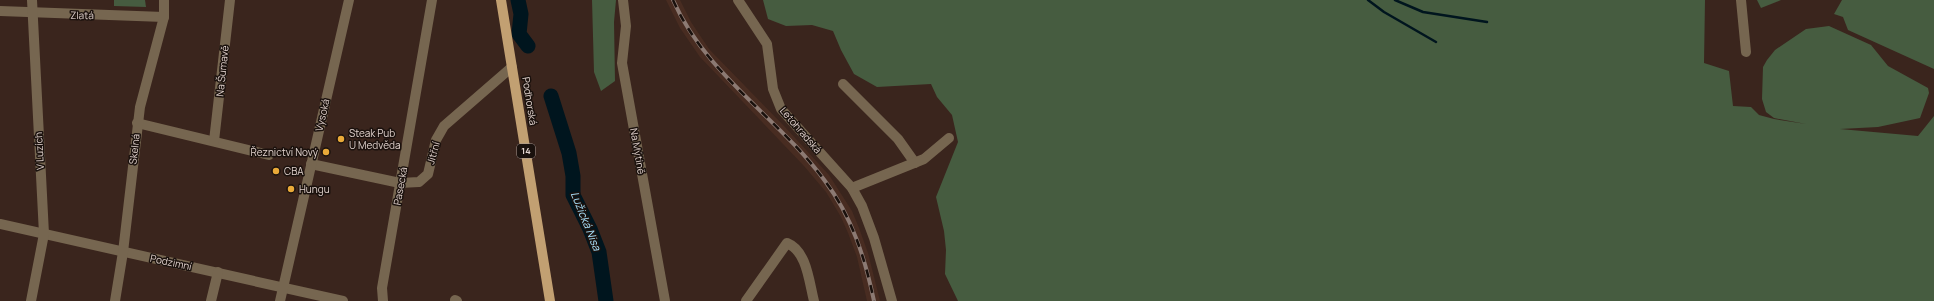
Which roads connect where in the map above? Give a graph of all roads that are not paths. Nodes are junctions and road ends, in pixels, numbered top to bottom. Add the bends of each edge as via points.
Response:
1 (32, 0) edge
2 (164, 0) edge
3 (230, 0) edge
4 (349, 0) edge
5 (432, 0) edge
6 (501, 0) edge
7 (623, 0) edge
8 (738, 0) edge
9 (1741, 0) edge
10 (0, 12) edge
11 (32, 13) junction
12 (164, 17) junction
13 (1746, 52) dead end
14 (512, 67) junction
15 (843, 84) dead end
16 (137, 123) junction
17 (949, 138) dead end
18 (214, 141) junction
19 (269, 155) dead end
20 (915, 163) junction
21 (311, 164) junction
22 (400, 183) junction
23 (852, 188) junction
24 (0, 224) edge
25 (44, 234) junction
26 (124, 252) junction
27 (218, 272) junction
28 (283, 288) junction
29 (31, 301) edge
30 (115, 301) edge
31 (211, 301) edge
32 (280, 301) edge
33 (343, 301) edge
34 (383, 301) edge
35 (550, 301) edge
36 (665, 301) edge
37 (746, 301) edge
38 (814, 301) edge
39 (892, 301) edge

1 - 11 street, V Luzích
2 - 12 street, Skelná
3 - 18 street, Na Šumavě
4 - 21 street, Vysoká
5 - 22 street, Pasecká
6 - 14 main road, Podhorská / 14
7 - 36 street, Na Mýtině via 626,26 622,63
8 - 23 street, Letohradská via 767,44 772,89 781,109
9 - 13 street
10 - 11 street, Zlatá
11 - 12 street, Zlatá
11 - 25 street, V Luzích
12 - 16 street, Skelná
14 - 22 street, Jitřní via 444,126 436,140 428,174 419,182
14 - 35 main road, Podhorská / 14
15 - 20 street via 898,139
16 - 18 street
16 - 26 street, Skelná
17 - 20 street via 924,159
18 - 19 street
20 - 23 street
21 - 22 street, Jitřní
21 - 28 street, Vysoká
22 - 34 street, Pasecká via 382,288
23 - 39 street, Letohradská via 874,238
24 - 25 street, Podzimní
25 - 26 street, Podzimní
25 - 29 street, V Luzích
26 - 27 street, Podzimní
26 - 30 street, Skelná
27 - 28 street, Podzimní
27 - 31 street
28 - 32 street, Vysoká
28 - 33 street, Podzimní
37 - 38 street via 787,242 795,246 802,258

